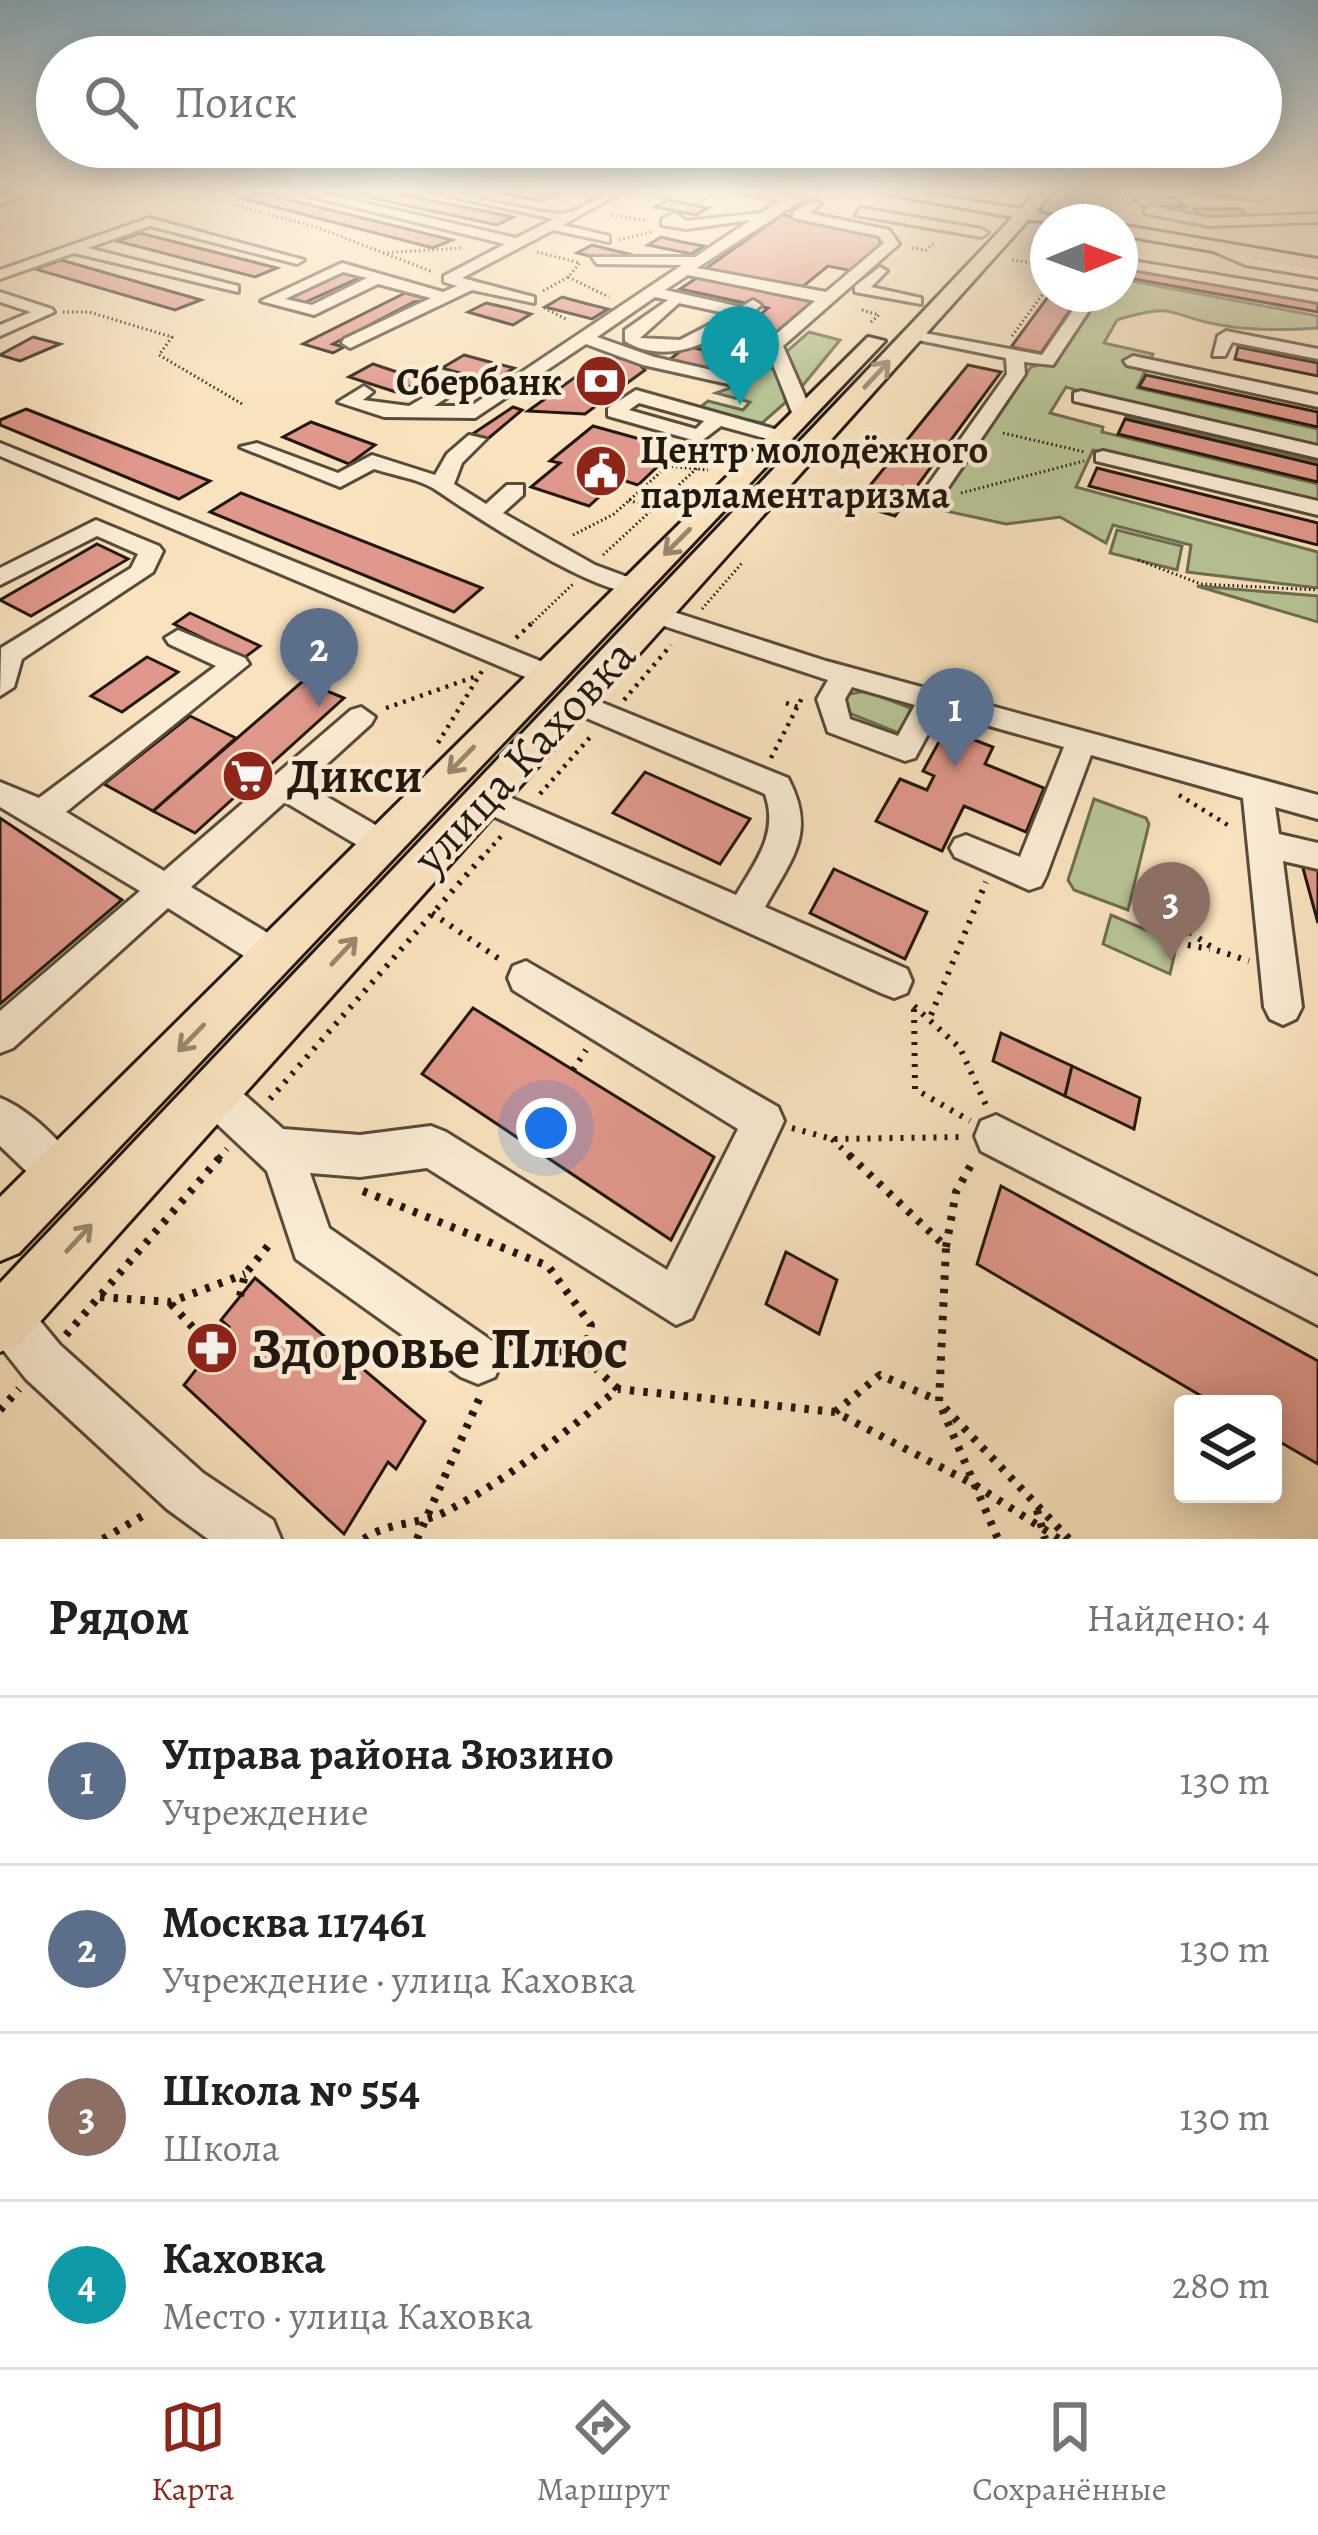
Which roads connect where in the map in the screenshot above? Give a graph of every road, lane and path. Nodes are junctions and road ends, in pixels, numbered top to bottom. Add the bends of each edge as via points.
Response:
1 (40, 261) edge
2 (121, 261) edge
3 (403, 261) edge
4 (482, 261) edge
5 (576, 261) edge
6 (610, 261) edge
7 (698, 261) edge
8 (872, 261) edge
9 (895, 261) edge
10 (954, 261) edge
11 (974, 261) edge
12 (1249, 261) edge
13 (1318, 264) edge
14 (690, 266) junction
15 (1138, 266) edge
16 (0, 275) edge
17 (449, 279) junction
18 (378, 280) junction
19 (472, 284) junction
20 (233, 289) dead end
21 (860, 289) junction
22 (652, 292) junction
23 (0, 297) edge
24 (1318, 297) edge
25 (445, 298) junction
26 (528, 300) dead end
27 (915, 301) junction
28 (672, 304) dead end
29 (630, 307) junction
30 (46, 312) junction
31 (1080, 312) edge
32 (566, 319) dead end
33 (820, 325) dead end
34 (0, 331) edge
35 (592, 333) junction
36 (914, 334) junction
37 (350, 343) dead end
38 (775, 347) junction
39 (1219, 352) dead end
40 (1318, 354) edge
41 (1015, 355) junction
42 (1133, 362) dead end
43 (461, 381) dead end
44 (364, 392) dead end
45 (1081, 397) dead end
46 (1318, 400) edge
47 (244, 406) dead end
48 (416, 409) junction
49 (803, 415) junction
50 (717, 419) junction
51 (998, 431) dead end
52 (700, 436) junction
53 (782, 436) junction
54 (476, 440) dead end
55 (0, 448) edge
56 (250, 448) dead end
57 (1318, 452) edge
58 (1102, 457) junction
59 (667, 466) junction
60 (708, 470) dead end
61 (442, 485) junction
62 (515, 490) dead end
63 (629, 500) junction
64 (927, 502) joint
65 (1318, 508) edge
66 (653, 509) dead end
67 (490, 514) junction
68 (553, 548) junction
69 (1138, 560) dead end
70 (0, 578) edge
71 (1318, 590) edge
72 (644, 601) junction
73 (178, 638) dead end
74 (5, 649) edge
75 (831, 672) junction
76 (477, 676) dead end
77 (0, 687) edge
78 (559, 688) junction
79 (932, 700) junction
80 (786, 703) dead end
81 (798, 706) junction
82 (361, 717) joint
83 (1081, 741) junction
84 (774, 751) dead end
85 (283, 786) junction
86 (1258, 790) junction
87 (1173, 791) dead end
88 (0, 794) edge
89 (484, 799) junction
90 (1318, 807) edge
91 (42, 813) junction
92 (380, 843) junction
93 (1264, 844) junction
94 (980, 854) joint
95 (1318, 856) edge
96 (164, 888) junction
97 (1135, 895) dead end
98 (431, 912) dead end
99 (744, 913) junction
100 (1177, 943) dead end
101 (1216, 950) junction
102 (273, 955) junction
103 (1279, 971) junction
104 (526, 978) joint
105 (904, 993) joint
106 (1283, 1007) dead end
107 (931, 1016) dead end
108 (940, 1020) dead end
109 (0, 1035) edge
110 (979, 1078) dead end
111 (213, 1093) junction
112 (0, 1118) edge
113 (764, 1121) junction
114 (995, 1136) junction
115 (832, 1138) junction
116 (277, 1149) junction
117 (59, 1173) junction
118 (350, 1185) dead end
119 (300, 1209) junction
120 (0, 1234) edge
121 (946, 1247) junction
122 (244, 1274) junction
123 (240, 1296) dead end
124 (98, 1297) dead end
125 (1318, 1302) edge
126 (170, 1303) junction
127 (3, 1316) edge
128 (212, 1348) dead end
129 (584, 1358) junction
130 (479, 1381) junction
131 (618, 1390) junction
132 (940, 1402) junction
133 (835, 1412) junction
134 (975, 1485) junction
135 (185, 1491) junction
136 (1036, 1504) junction
137 (424, 1522) junction
138 (1043, 1534) edge
139 (103, 1539) edge
140 (254, 1539) edge
141 (364, 1539) edge
142 (417, 1539) edge
143 (998, 1539) edge
144 (1059, 1539) edge
145 (1069, 1539) edge

1 - 16 street
2 - 20 street
3 - 17 path
4 - 17 street
5 - 29 path via 568,277
6 - 14 street
7 - 14 street
8 - 14 street via 829,297
9 - 21 street
10 - 27 main road, улица Каховка
11 - 36 main road, улица Каховка
12 - 13 street
14 - 22 street
14 - 38 street via 826,299
15 - 24 street
17 - 19 street
18 - 18 street via 314,310 268,301 340,267
18 - 25 street
19 - 25 street
19 - 26 street
21 - 27 street
21 - 33 street
22 - 28 street via 748,308 707,339 665,348 633,341 631,334
22 - 29 street
23 - 30 street
25 - 37 street
27 - 49 main road, улица Каховка
29 - 35 street
30 - 34 street
30 - 47 path via 89,312 172,337 159,355
31 - 41 street via 1047,361
32 - 35 street
35 - 38 street via 649,361 733,380
35 - 48 street via 475,412
36 - 41 street
72 -> 36 main road, улица Каховка
38 - 49 street
39 - 40 street via 1226,337
41 - 64 street via 1016,374
42 - 46 street
43 - 48 street
44 - 48 street via 347,402
45 - 57 street
49 - 53 main road, улица Каховка
50 - 52 street
50 - 52 street via 636,396 615,412
50 - 53 street
51 - 58 path
52 - 59 path
53 -> 72 main road, улица Каховка
54 - 61 street via 452,458
55 - 78 street
56 - 61 street via 340,481 372,461
58 - 64 path
58 - 65 street
59 - 60 path
59 - 63 path
61 - 67 street
62 - 67 street
63 - 66 path
63 - 68 path
67 - 68 street
68 - 72 street
69 - 71 path via 1183,580
70 - 74 street via 96,526 151,551 141,572
72 - 75 street
72 - 78 main road, улица Каховка
73 - 91 street via 236,664
74 - 77 street
75 - 79 street
75 - 79 street via 838,725 905,750
75 - 81 path
76 - 82 path
78 - 89 main road, улица Каховка
78 -> 92 main road, улица Каховка
78 - 99 street via 776,786 789,817
79 - 83 street
80 - 81 path
81 - 84 path
82 - 85 street
83 - 86 street
83 - 94 street via 1029,876
85 - 92 street
85 - 96 street
86 - 90 street
86 - 93 street
87 - 93 path
88 - 91 street
89 - 99 street
111 -> 89 main road, улица Каховка
91 - 96 street
92 - 102 main road, улица Каховка
93 - 95 street
93 - 103 street
94 - 107 path
96 - 102 street
96 - 109 street
97 - 101 path
98 - 104 path
99 - 105 street
100 - 101 path
101 - 103 path
102 -> 117 main road, улица Каховка
103 - 106 street
104 - 113 street
105 - 114 path via 918,1028 915,1089
108 - 110 path
111 - 116 street
127 -> 111 main road, улица Каховка
112 - 117 street
113 - 115 path
113 - 116 street via 676,1302 430,1147 360,1156
114 - 115 path
114 - 121 path via 961,1174
114 - 125 street
115 - 121 path
116 - 119 street
117 - 120 main road, улица Каховка
118 - 129 path via 548,1266 591,1325
119 - 122 path
119 - 130 street via 312,1243
121 - 132 path
122 - 123 path
122 - 126 path
124 - 126 path
126 - 128 path
127 - 135 street
129 - 130 path via 516,1338
129 - 131 path
130 - 137 path
131 - 133 path
131 - 137 path via 511,1478
132 - 133 path via 880,1375
132 - 134 path
132 - 136 path
133 - 134 path
134 - 138 path
134 - 143 path
135 - 139 path
135 - 140 street
136 - 138 path
136 - 145 path
137 - 141 path via 376,1528
137 - 142 path
138 - 144 path

